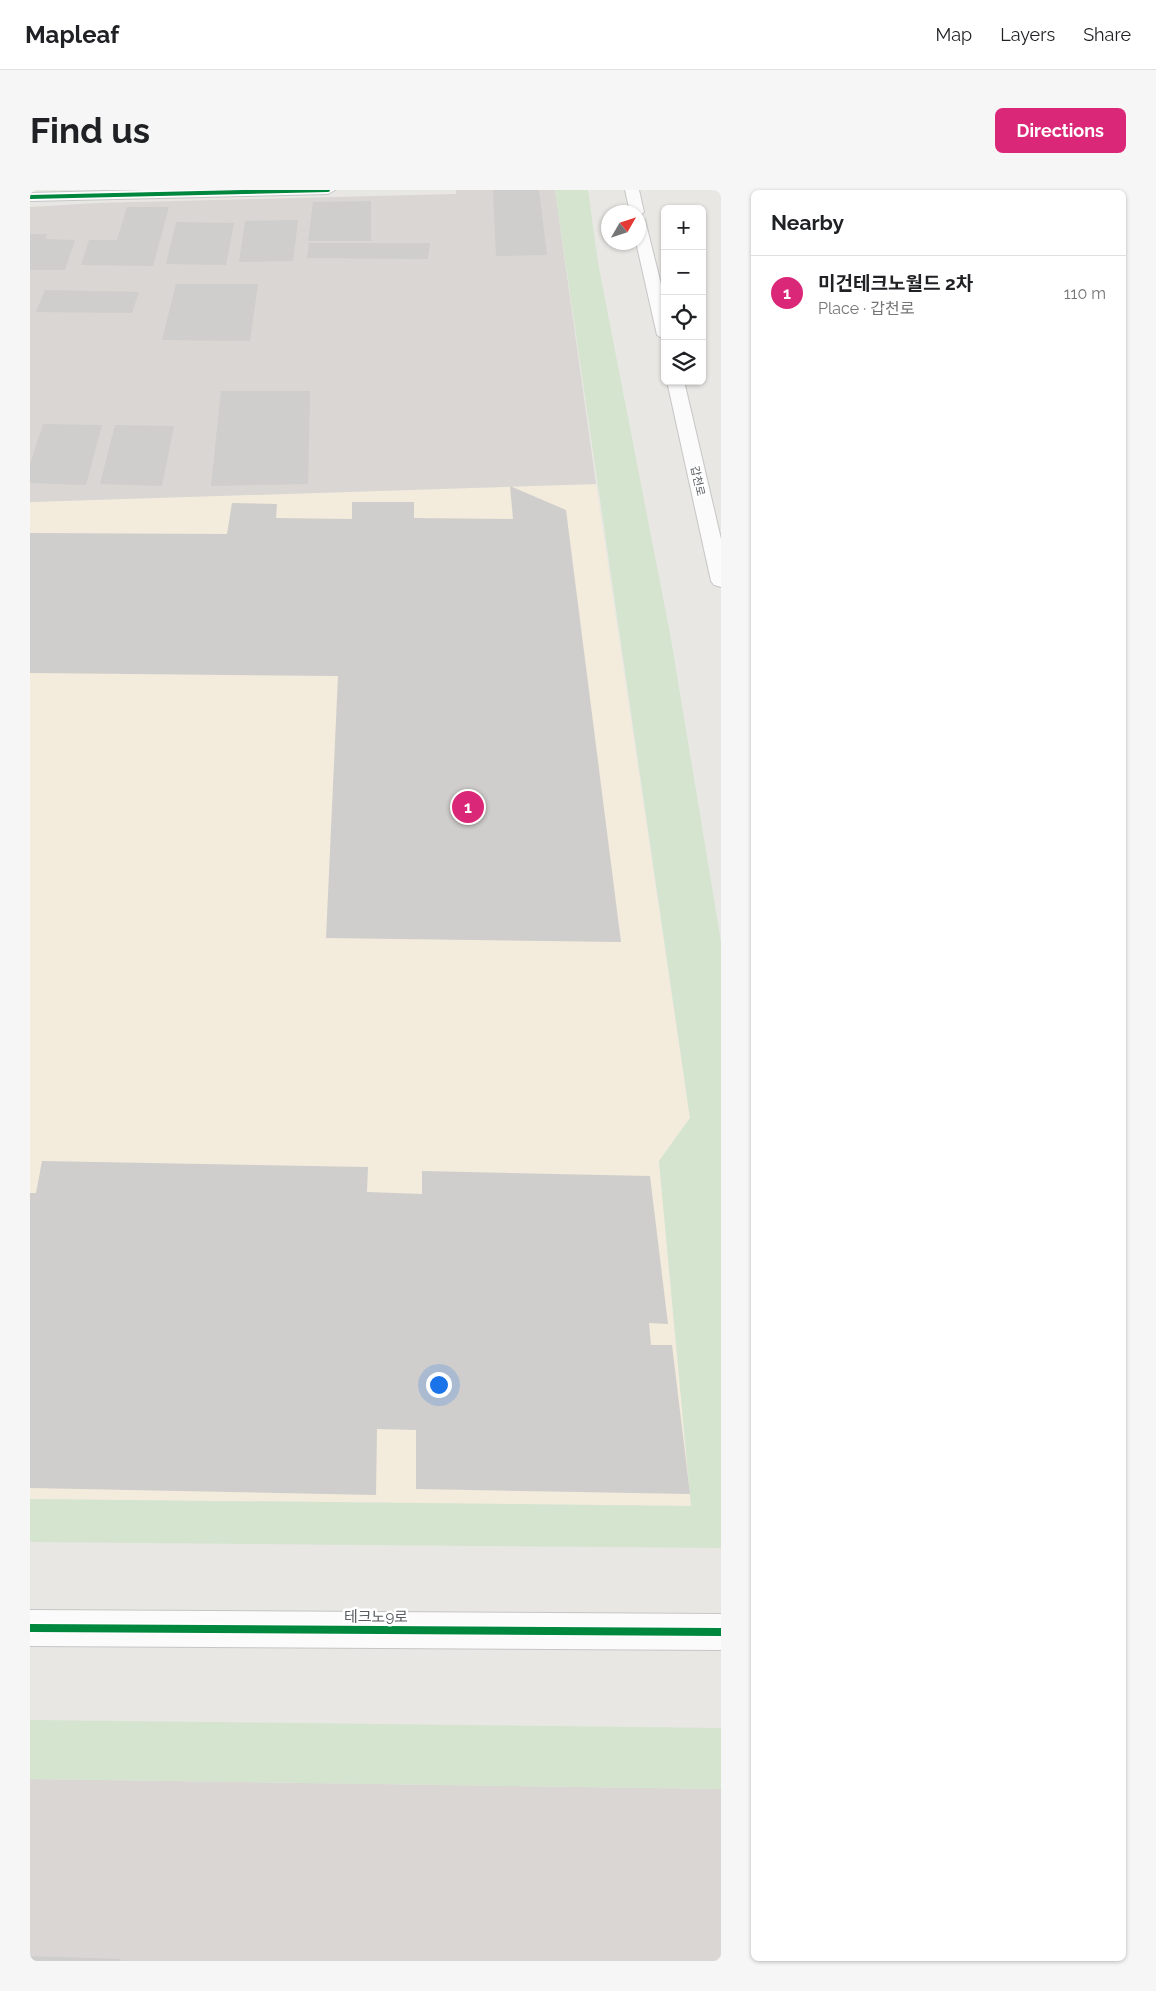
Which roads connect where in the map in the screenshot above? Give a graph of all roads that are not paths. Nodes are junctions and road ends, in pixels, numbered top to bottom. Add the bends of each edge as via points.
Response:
1 (328, 190) edge
2 (632, 190) edge
3 (30, 197) edge
4 (635, 205) edge
5 (645, 250) edge
6 (661, 317) edge
7 (676, 385) edge
8 (721, 581) edge
9 (30, 1628) edge
10 (721, 1632) edge

1 - 3 main road
2 - 4 main road
5 - 6 main road
7 - 8 main road, 갑천로
9 - 10 main road, 테크노9로

